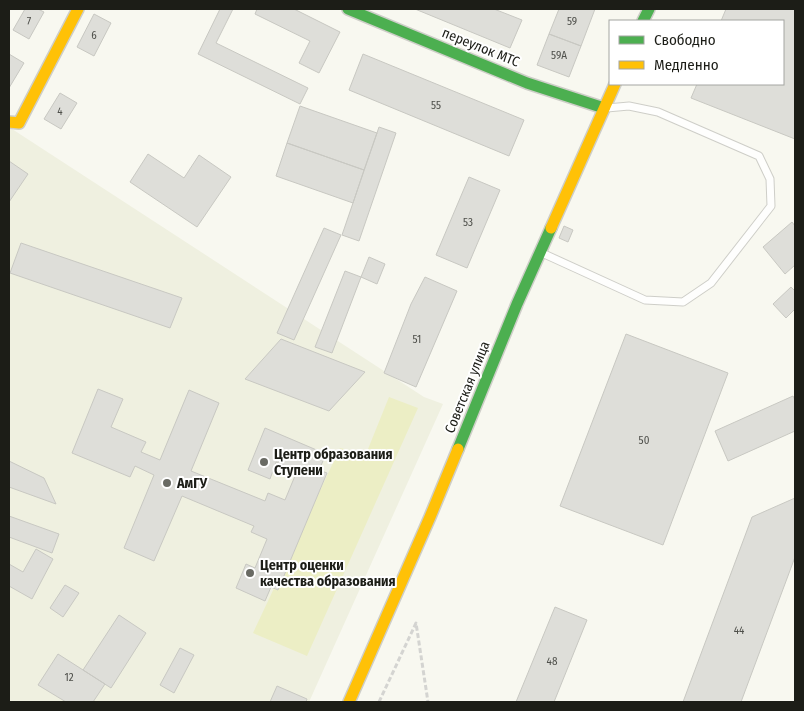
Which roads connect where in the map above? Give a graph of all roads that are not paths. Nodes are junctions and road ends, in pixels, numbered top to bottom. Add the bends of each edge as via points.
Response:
1 (78, 9) edge
2 (348, 9) edge
3 (615, 85) edge
4 (604, 108) junction
5 (9, 122) edge
6 (539, 252) junction
7 (349, 702) edge

1 - 5 main road via 19,123
2 - 4 main road, переулок МТС via 527,83
3 - 4 main road, Советская улица
4 - 6 main road, Советская улица
4 - 6 lane via 629,106 658,112 759,156 770,179 771,206 712,283 683,302 645,300
6 - 7 main road, Советская улица via 430,517

